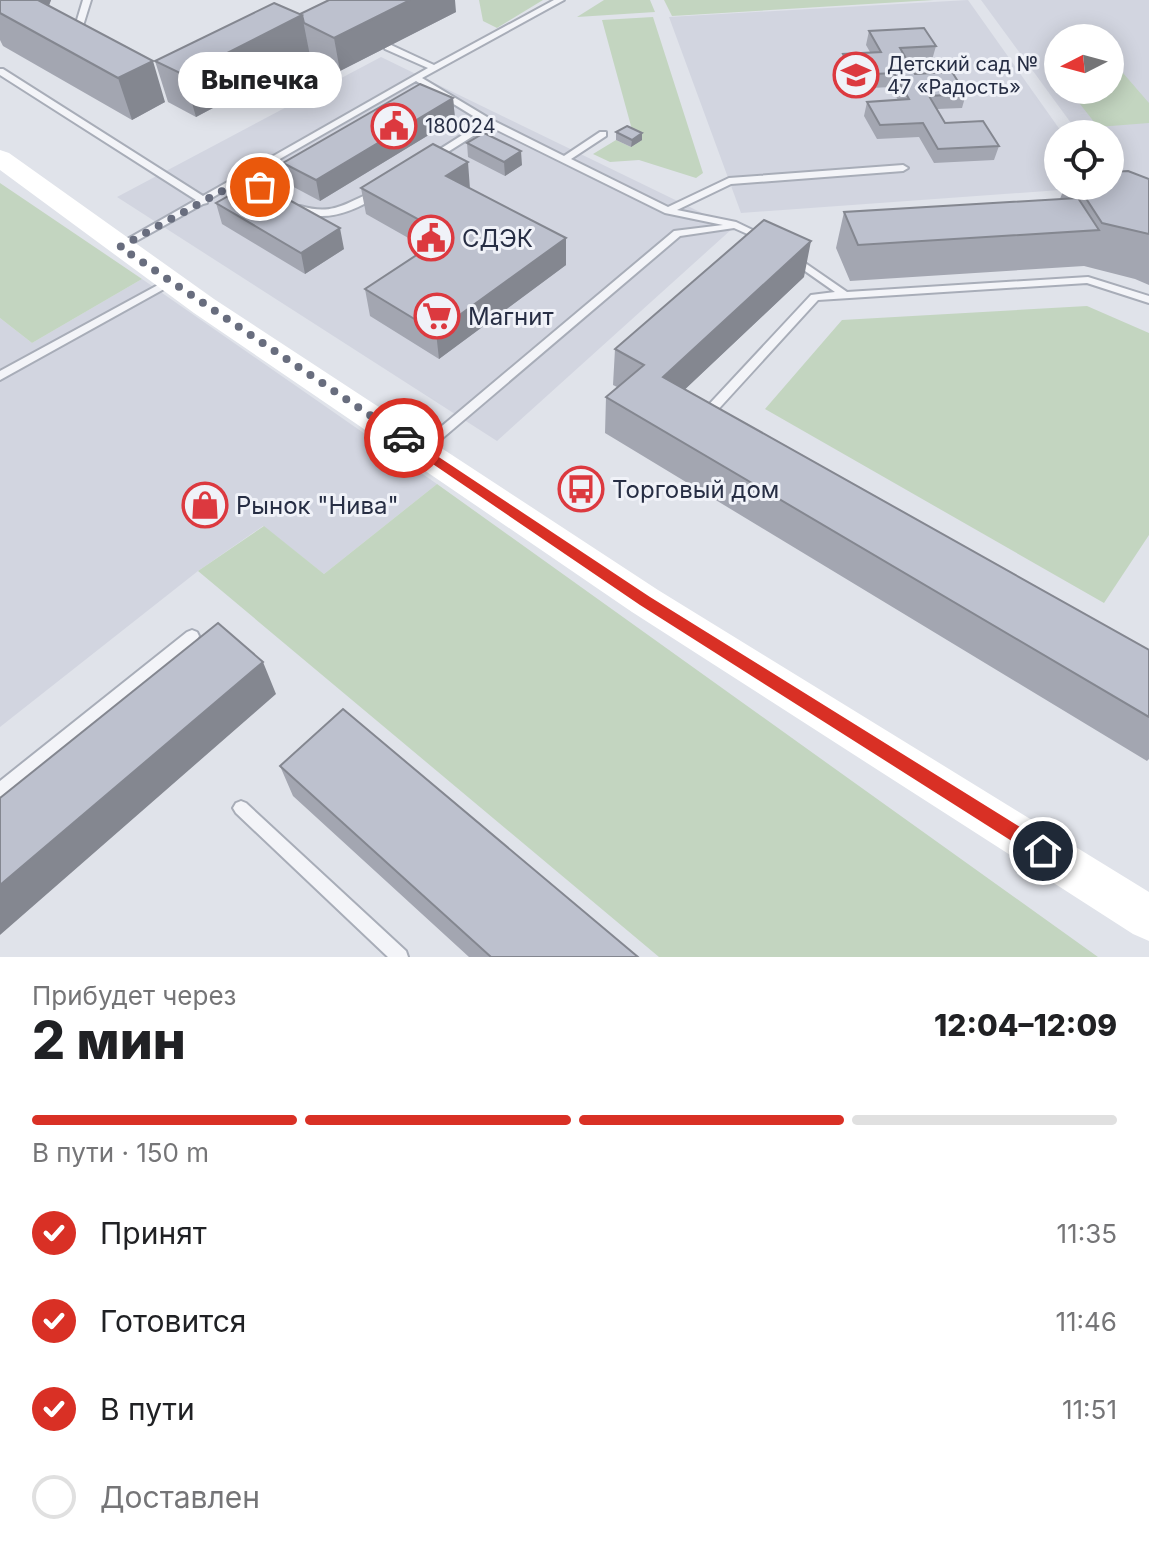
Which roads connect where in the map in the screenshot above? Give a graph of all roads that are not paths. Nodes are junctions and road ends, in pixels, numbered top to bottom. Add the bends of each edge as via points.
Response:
1 (87, 0) edge
2 (560, 0) edge
3 (91, 37) edge
4 (388, 47) edge
5 (435, 68) junction
6 (0, 71) edge
7 (416, 78) junction
8 (489, 122) junction
9 (603, 134) dead end
10 (0, 158) edge
11 (565, 159) junction
12 (427, 161) edge
13 (903, 168) dead end
14 (389, 185) edge
15 (204, 201) junction
16 (286, 201) edge
17 (668, 211) junction
18 (738, 226) junction
19 (770, 240) edge
20 (120, 247) junction
21 (782, 249) edge
22 (169, 282) junction
23 (845, 295) junction
24 (1149, 300) edge
25 (0, 376) edge
26 (719, 424) edge
27 (421, 450) junction
28 (192, 636) dead end
29 (0, 790) edge
30 (241, 808) dead end
31 (1149, 918) edge
32 (400, 957) edge

1 - 3 lane via 78,30
2 - 5 lane
4 - 5 lane
5 - 7 lane
6 - 15 lane
7 - 8 lane
7 - 15 lane via 248,181
8 - 11 lane
8 - 12 lane
9 - 11 lane
10 - 20 main road
11 - 17 lane
13 - 17 lane via 729,181
14 - 16 lane via 328,215
15 - 20 lane
17 - 18 lane
18 - 19 lane
18 - 27 lane via 677,233
20 - 22 main road
21 - 23 lane
22 - 25 lane
22 - 27 main road
23 - 24 lane via 1088,280
23 - 26 lane via 815,297 705,416
27 - 31 main road via 645,601
28 - 29 lane
30 - 32 lane

